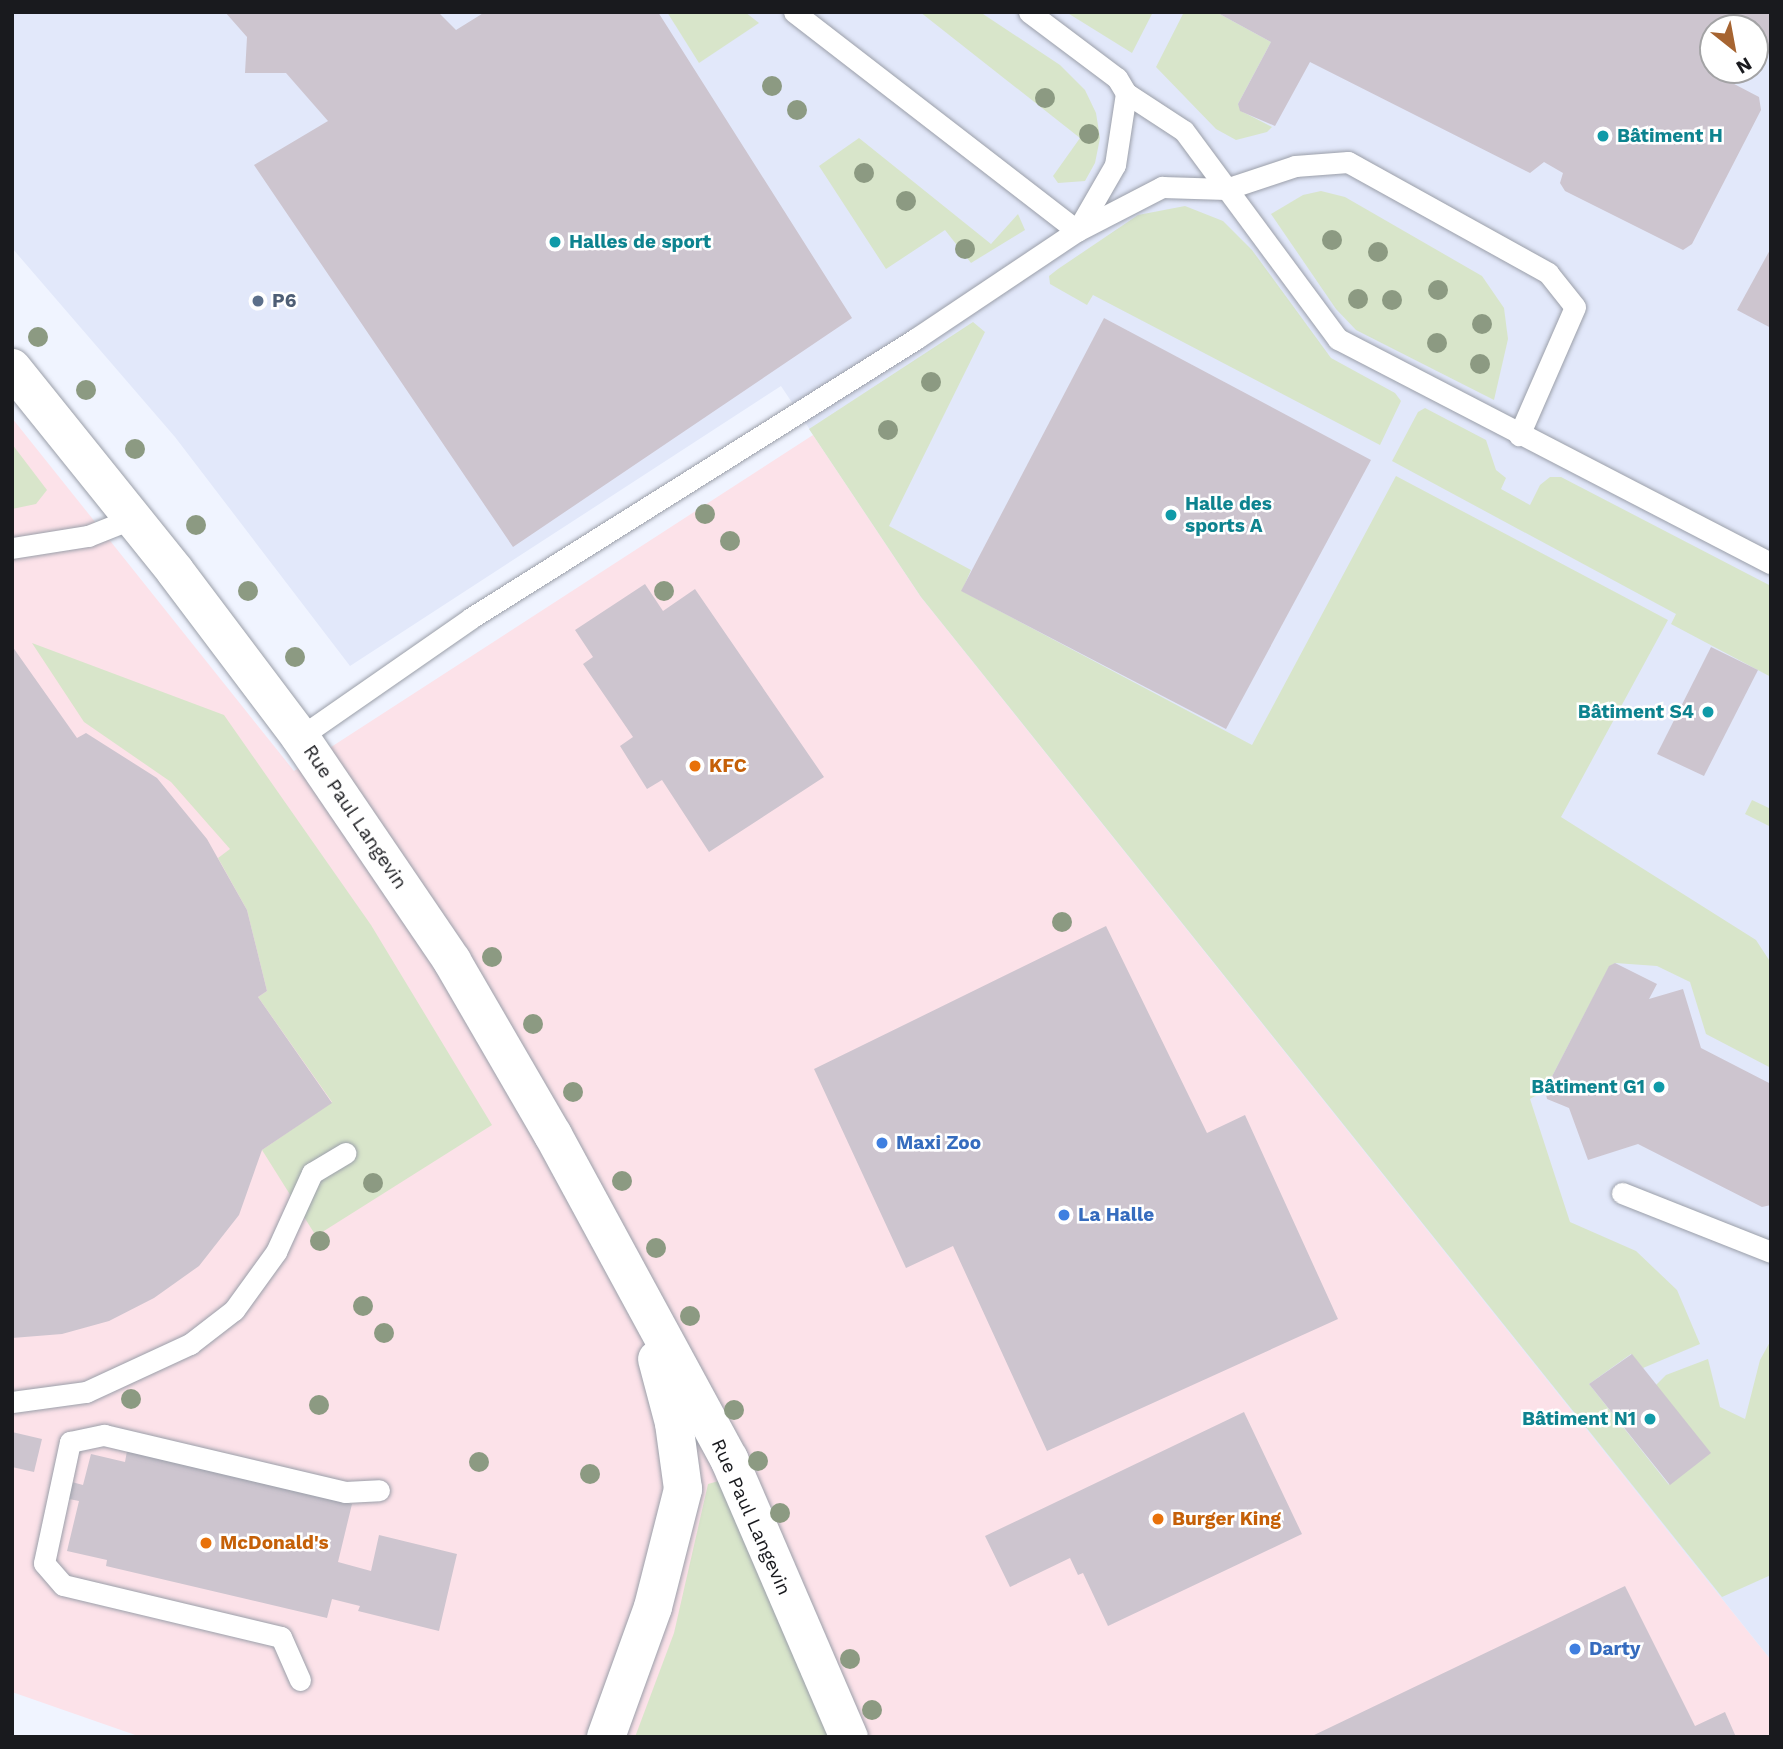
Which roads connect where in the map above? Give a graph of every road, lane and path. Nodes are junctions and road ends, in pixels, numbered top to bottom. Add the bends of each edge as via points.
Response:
1 (794, 12) edge
2 (1028, 12) edge
3 (1126, 93) junction
4 (1226, 189) junction
5 (1077, 231) junction
6 (12, 368) edge
7 (1519, 435) junction
8 (133, 518) junction
9 (12, 548) edge
10 (1771, 563) edge
11 (300, 737) junction
12 (345, 1153) dead end
13 (1622, 1193) dead end
14 (1771, 1252) edge
15 (642, 1303) junction
16 (12, 1402) edge
17 (379, 1490) dead end
18 (300, 1680) dead end
19 (606, 1737) edge
20 (849, 1737) edge

1 - 5 lane
2 - 3 lane via 1116,78
3 - 4 lane via 1184,131
3 - 5 lane via 1115,164
4 - 5 lane via 1162,187
4 - 7 lane via 1338,339
4 - 7 lane via 1295,166 1348,162 1548,273 1576,307
5 - 11 lane via 917,338 471,618
6 - 8 street, Rue Paul Langevin
7 - 10 lane
8 - 9 lane via 88,536
8 - 11 street, Rue Paul Langevin
11 - 15 street, Rue Paul Langevin via 452,961 553,1135
12 - 16 lane via 312,1173 275,1252 234,1310 190,1344 86,1392
13 - 14 lane
15 - 19 street, Rue Paul Langevin via 674,1423 683,1489 653,1607
15 - 20 street, Rue Paul Langevin via 729,1459
17 - 18 lane via 345,1492 104,1435 70,1442 44,1563 62,1585 281,1637

